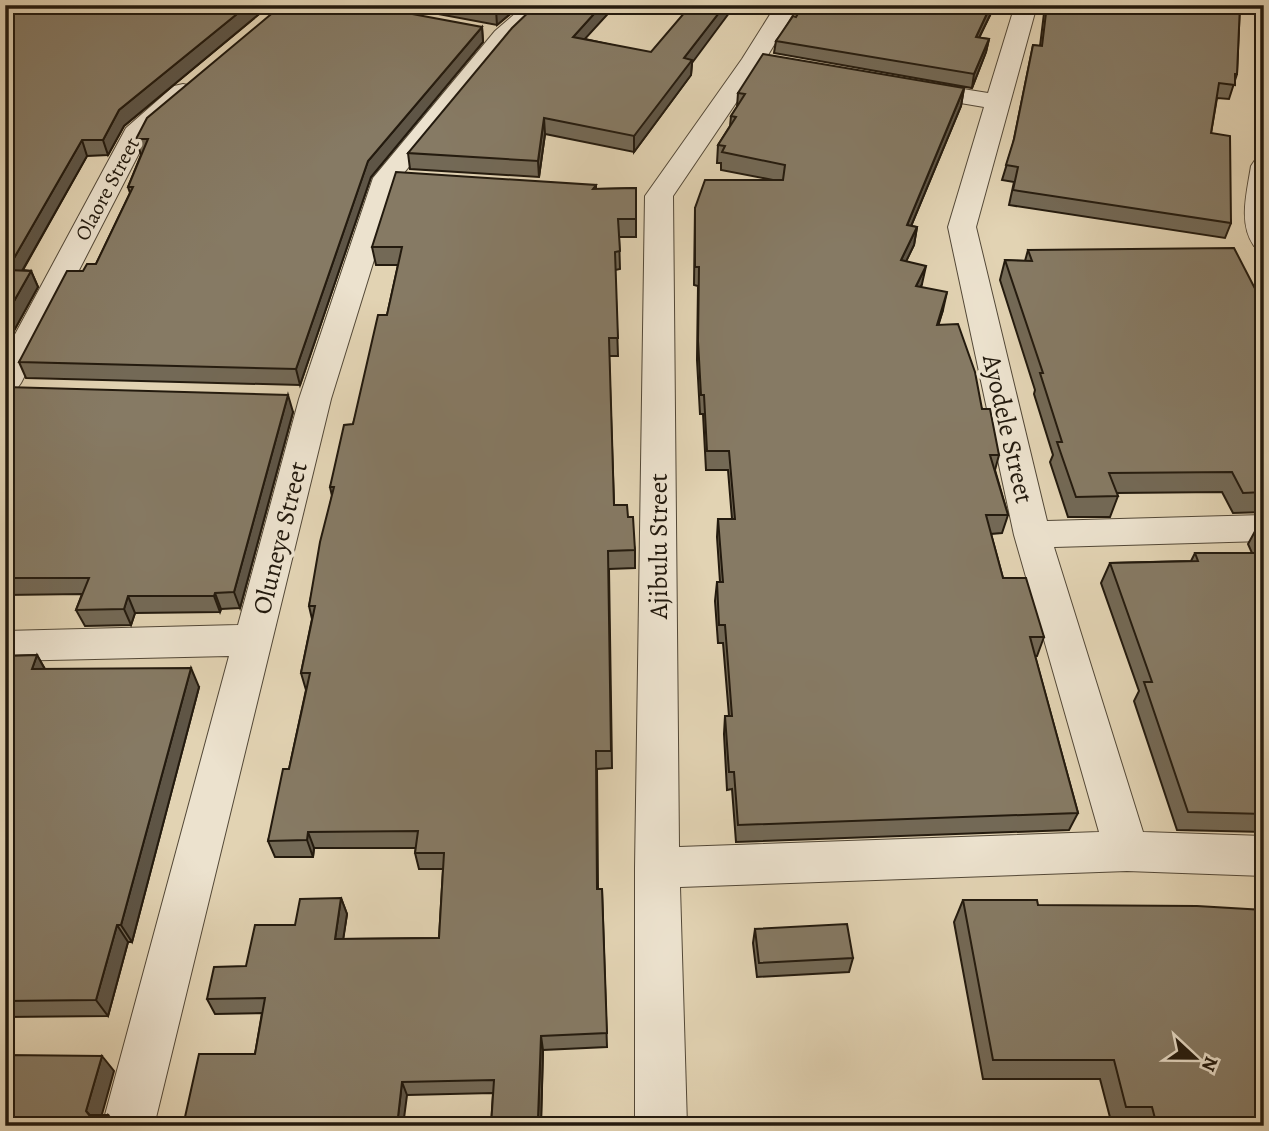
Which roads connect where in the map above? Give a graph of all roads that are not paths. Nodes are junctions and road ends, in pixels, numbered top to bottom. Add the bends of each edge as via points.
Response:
1 (538, 5) edge
2 (786, 5) edge
3 (1026, 5) edge
4 (203, 75) edge
5 (889, 83) edge
6 (998, 102) junction
7 (1264, 166) edge
8 (1264, 240) edge
9 (14, 388) edge
10 (1264, 528) edge
11 (1032, 535) junction
12 (254, 640) junction
13 (5, 646) edge
14 (1127, 851) junction
15 (1264, 856) edge
16 (657, 868) junction
17 (128, 1126) edge
18 (661, 1126) edge

1 - 12 street, Oluneye Street via 489,34 399,179 301,398
2 - 16 street, Ajibulu Street via 766,62 645,195
3 - 6 street, Ayodele Street
4 - 9 street, Olaore Street via 139,128
5 - 6 street
6 - 11 street, Ayodele Street via 962,227
7 - 8 street via 1258,217
10 - 11 street
11 - 14 street, Ayodele Street
12 - 13 street
12 - 17 street, Oluneye Street
14 - 15 street
14 - 16 street
16 - 18 street, Ajibulu Street

